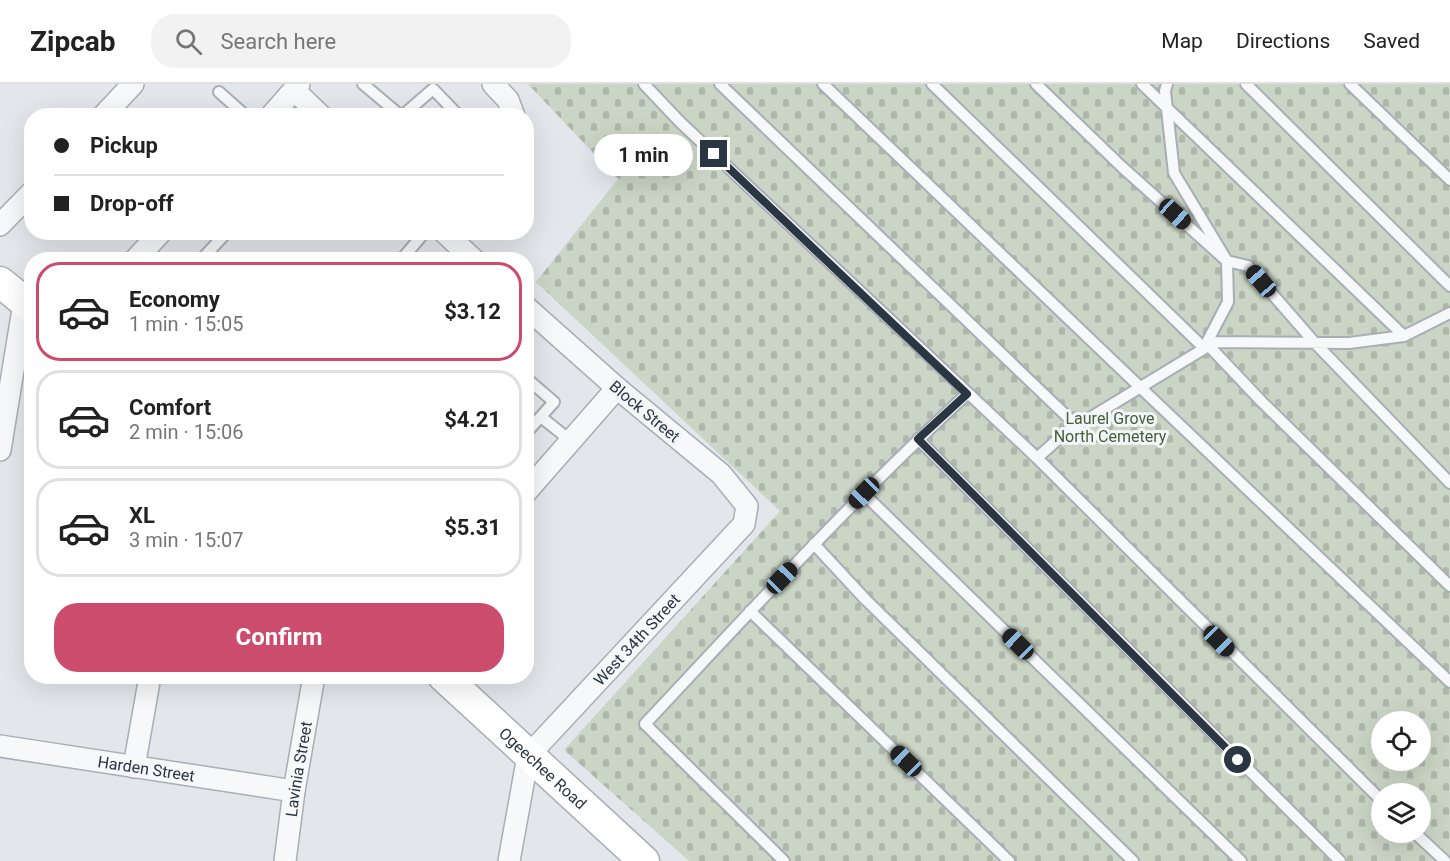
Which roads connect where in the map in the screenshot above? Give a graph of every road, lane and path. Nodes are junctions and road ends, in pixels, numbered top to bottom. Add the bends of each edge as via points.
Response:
1 (133, 84) edge
2 (363, 84) edge
3 (493, 84) edge
4 (644, 84) edge
5 (720, 84) edge
6 (823, 84) edge
7 (932, 84) edge
8 (1036, 84) edge
9 (1142, 84) edge
10 (1167, 84) edge
11 (1246, 84) edge
12 (1350, 84) edge
13 (297, 87) edge
14 (430, 87) edge
15 (219, 92) dead end
16 (110, 108) edge
17 (237, 108) edge
18 (277, 108) edge
19 (314, 108) edge
20 (392, 108) edge
21 (409, 108) edge
22 (451, 108) edge
23 (511, 108) edge
24 (1168, 110) junction
25 (1450, 180) edge
26 (24, 200) edge
27 (0, 225) edge
28 (154, 240) edge
29 (220, 240) edge
30 (418, 240) edge
31 (453, 240) edge
32 (142, 252) edge
33 (208, 252) edge
34 (407, 252) edge
35 (465, 252) edge
36 (1227, 261) junction
37 (0, 282) edge
38 (1450, 286) edge
39 (24, 303) edge
40 (1450, 313) edge
41 (534, 314) edge
42 (24, 327) edge
43 (1404, 336) junction
44 (1315, 343) junction
45 (1207, 347) junction
46 (534, 385) edge
47 (1141, 387) junction
48 (617, 388) junction
49 (967, 394) junction
50 (541, 417) junction
51 (534, 424) edge
52 (1077, 426) junction
53 (918, 439) junction
54 (571, 441) junction
55 (0, 450) edge
56 (1037, 458) junction
57 (534, 483) edge
58 (1450, 483) edge
59 (864, 493) junction
60 (744, 524) joint
61 (814, 544) junction
62 (1450, 585) edge
63 (750, 611) junction
64 (1450, 682) edge
65 (149, 684) edge
66 (313, 684) edge
67 (452, 684) edge
68 (0, 746) edge
69 (528, 756) junction
70 (134, 767) junction
71 (1371, 790) edge
72 (294, 791) junction
73 (1426, 843) edge
74 (285, 861) edge
75 (510, 861) edge
76 (644, 861) edge
77 (784, 861) edge
78 (1009, 861) edge
79 (1133, 861) edge
80 (1241, 861) edge
81 (1340, 861) edge
82 (1445, 861) edge

1 - 16 street
2 - 20 lane
3 - 23 street
4 - 49 lane
5 - 52 lane
6 - 47 lane
7 - 45 lane
8 - 36 lane
9 - 24 lane
10 - 24 lane
11 - 38 lane
12 - 25 lane
13 - 18 street
13 - 19 street
14 - 21 lane
14 - 22 lane
15 - 17 lane
24 - 36 lane via 1174,173
24 - 43 lane
26 - 27 street
28 - 32 street
29 - 33 lane
30 - 34 lane
31 - 35 street
36 - 44 lane via 1248,266
36 - 45 lane via 1228,302
37 - 39 street
40 - 43 lane
41 - 48 street, Block Street
42 - 55 street
43 - 44 lane
44 - 45 lane via 1215,342
44 - 58 lane
45 - 47 lane
45 - 62 lane
46 - 50 lane via 554,402
47 - 52 lane
47 - 64 lane
48 - 54 street
48 - 60 street, Block Street via 721,474 747,506
49 - 53 lane
49 - 56 lane
50 - 51 lane
50 - 54 lane
52 - 56 lane
53 - 59 lane
53 - 81 lane
54 - 57 street
56 - 71 lane
59 - 61 lane
59 - 80 lane
60 - 69 street, West 34th Street
61 - 63 lane
61 - 79 lane via 864,600
63 - 77 lane via 645,724
63 - 78 lane
65 - 70 street
66 - 72 street, Lavinia Street
67 - 69 street, Ogeechee Road
68 - 70 street, Harden Street
69 - 75 street
69 - 76 street, Ogeechee Road
70 - 72 street, Harden Street
72 - 74 street, Lavinia Street
73 - 82 lane

